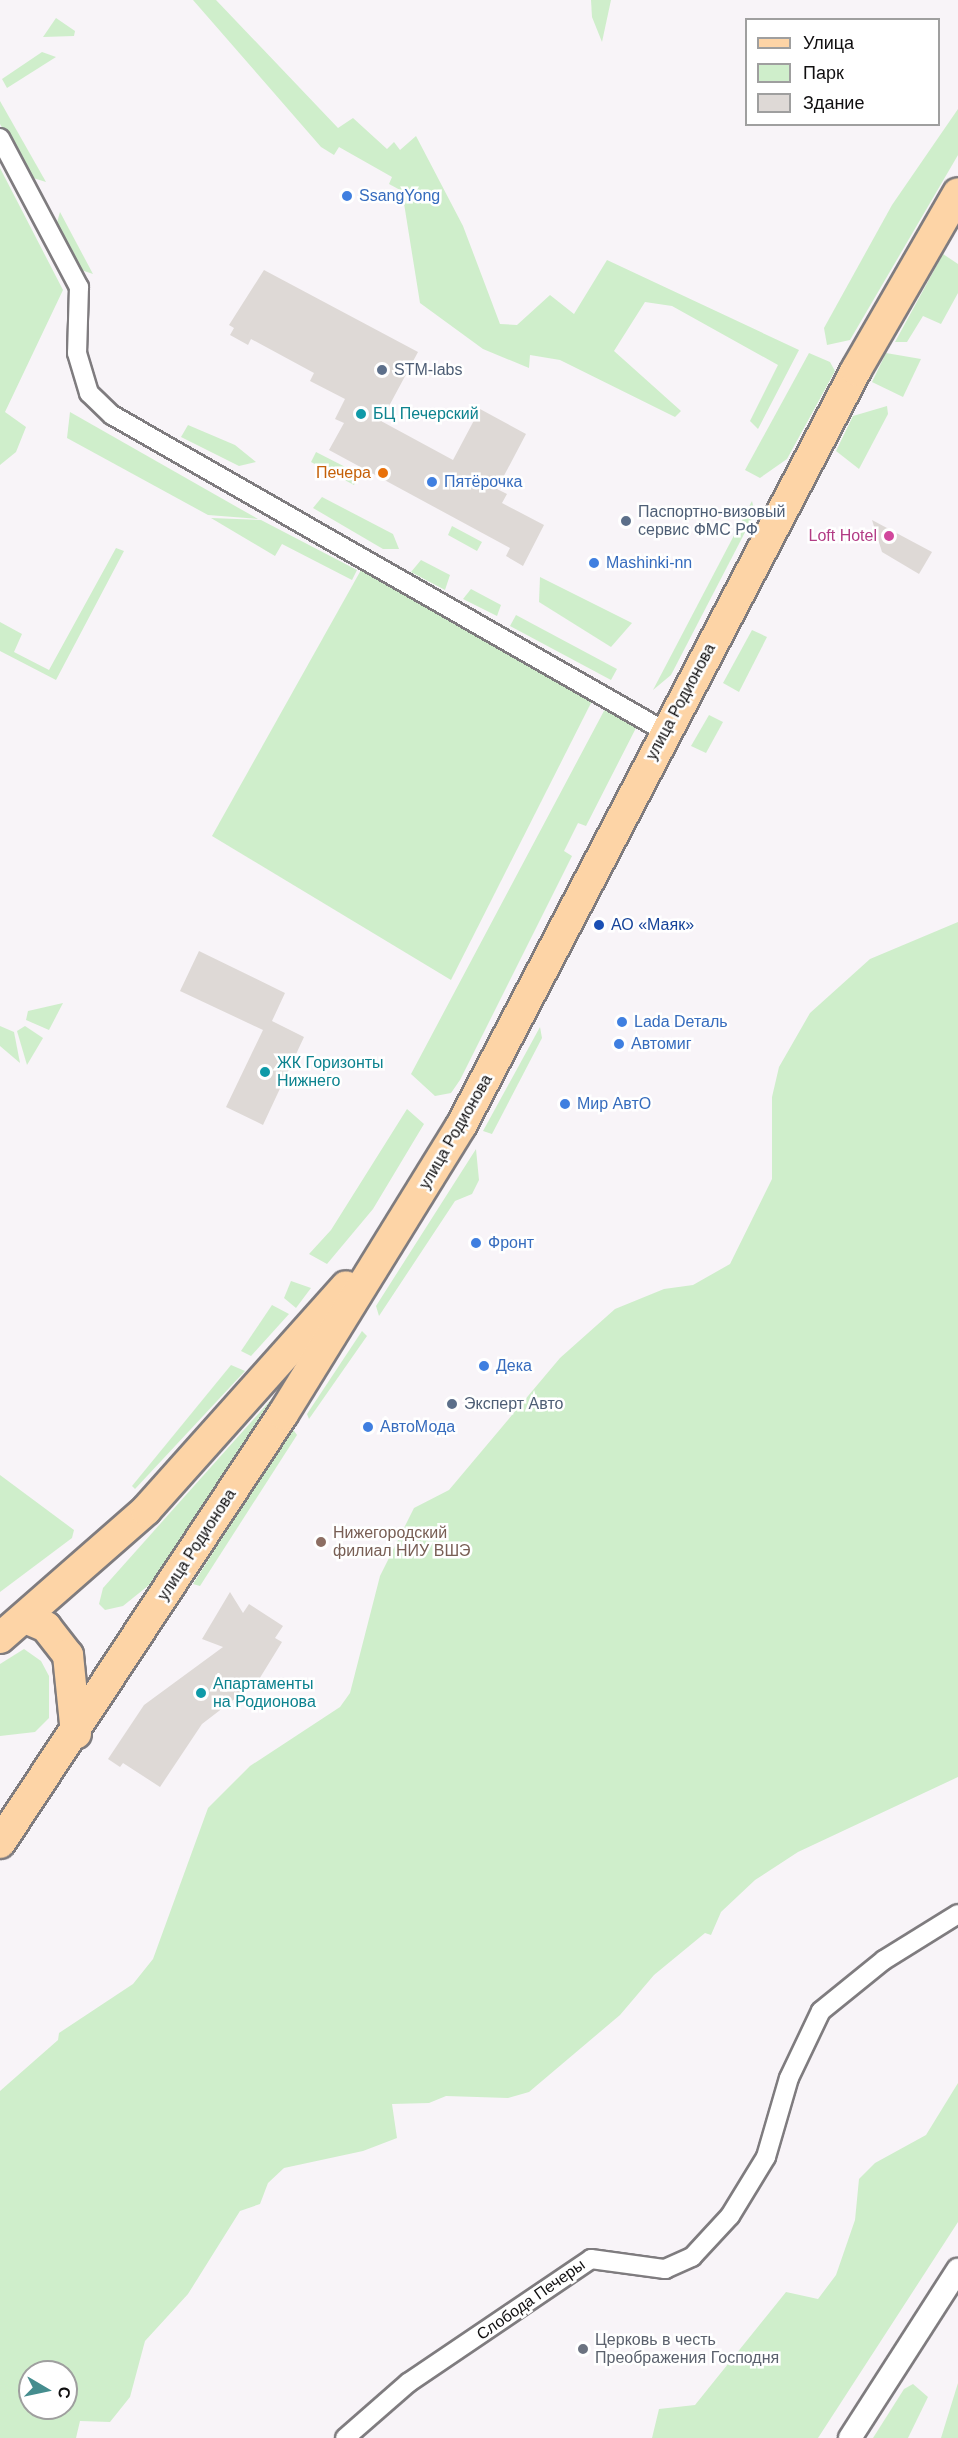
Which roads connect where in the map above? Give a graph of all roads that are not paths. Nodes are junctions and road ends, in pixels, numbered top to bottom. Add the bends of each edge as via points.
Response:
1 (0, 138) edge
2 (958, 193) edge
3 (666, 732) junction
4 (409, 1213) junction
5 (25, 1618) junction
6 (0, 1638) edge
7 (76, 1734) junction
8 (0, 1842) edge
9 (958, 1914) edge
10 (958, 2270) edge
11 (345, 2438) edge
12 (850, 2438) edge

1 - 3 street via 78,287 77,353 88,393 112,416
2 - 3 main road, улица Родионова via 890,306
3 - 4 main road, улица Родионова via 529,1000
4 - 5 main road, улица Родионова via 210,1443 125,1530
4 - 7 main road, улица Родионова
5 - 6 main road, улица Родионова
5 - 7 main road via 46,1627 68,1655
7 - 8 main road, улица Родионова
9 - 11 street, Слобода Печеры via 884,1960 821,2011 789,2078 757,2174 730,2216 692,2257 665,2269 591,2259 408,2383
10 - 12 street

